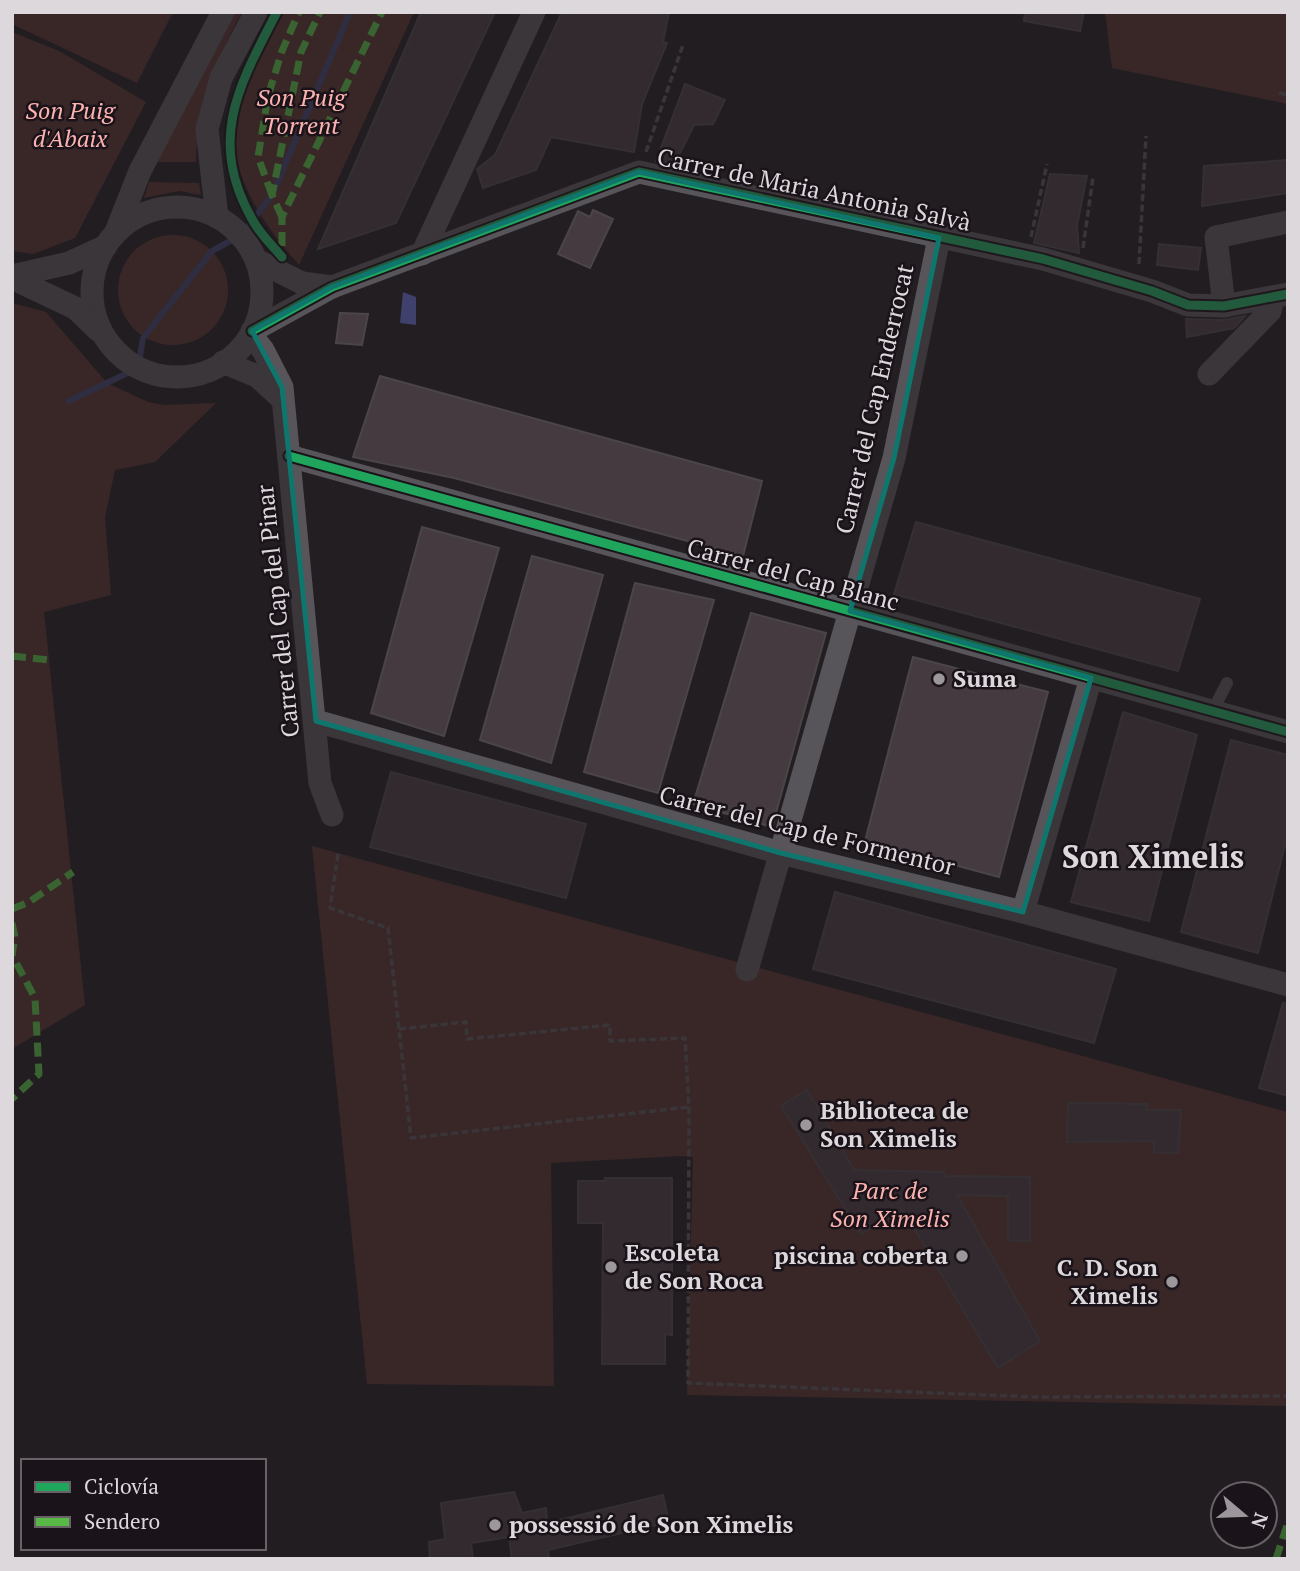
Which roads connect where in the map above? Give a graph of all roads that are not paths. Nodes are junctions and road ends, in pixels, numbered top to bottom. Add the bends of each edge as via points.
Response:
1 (223, 12) edge
2 (256, 12) edge
3 (534, 12) edge
4 (217, 217) junction
5 (1288, 222) edge
6 (939, 238) junction
7 (110, 240) junction
8 (422, 254) junction
9 (256, 260) junction
10 (12, 277) edge
11 (332, 287) junction
12 (1280, 295) edge
13 (1224, 306) junction
14 (102, 333) junction
15 (251, 333) junction
16 (223, 362) junction
17 (1209, 374) dead end
18 (283, 401) junction
19 (289, 456) junction
20 (850, 611) junction
21 (1091, 678) junction
22 (1227, 684) dead end
23 (1212, 712) junction
24 (316, 721) junction
25 (1288, 732) edge
26 (332, 814) dead end
27 (781, 853) junction
28 (1023, 912) junction
29 (747, 970) dead end
30 (1288, 985) edge

1 - 7 street via 140,171
2 - 4 street via 221,78 207,129
3 - 8 street
4 - 7 street via 191,208 163,208 137,217
4 - 9 street via 241,235
5 - 13 street via 1216,237
6 - 8 street, Carrer de Maria Antonia Salvà via 639,172
6 - 13 street, Carrer de Maria Antonia Salvà via 1082,270 1188,305
6 - 20 street, Carrer del Cap Enderrocat via 894,458
7 - 10 street via 69,263
7 - 14 street via 96,266 92,288 93,310
8 - 11 street, Carrer de Maria Antonia Salvà
9 - 11 street via 302,283
9 - 15 street via 260,308
10 - 14 street via 75,307
11 - 15 street, Carrer de Maria Antonia Salvà
12 - 13 street, Carrer de Maria Antonia Salvà
12 - 17 street
14 - 16 street via 118,354 138,368 163,376 188,377
15 - 16 street
15 - 18 street, Carrer del Cap del Pinar via 282,387
16 - 18 street via 257,376
18 - 19 street, Carrer del Cap del Pinar
19 - 20 street, Carrer del Cap Blanc
19 - 24 street, Carrer del Cap del Pinar
20 - 21 street, Carrer del Cap Blanc
20 - 27 street, Carrer del Cap Enderrocat
21 - 23 street, Carrer del Cap Blanc
21 - 28 street
22 - 23 lane
23 - 25 street, Carrer del Cap Blanc
24 - 26 street, Carrer del Cap del Pinar via 320,783
24 - 27 street, Carrer del Cap de Formentor
27 - 28 street, Carrer del Cap de Formentor
27 - 29 street
28 - 30 street, Carrer del Cap de Formentor

